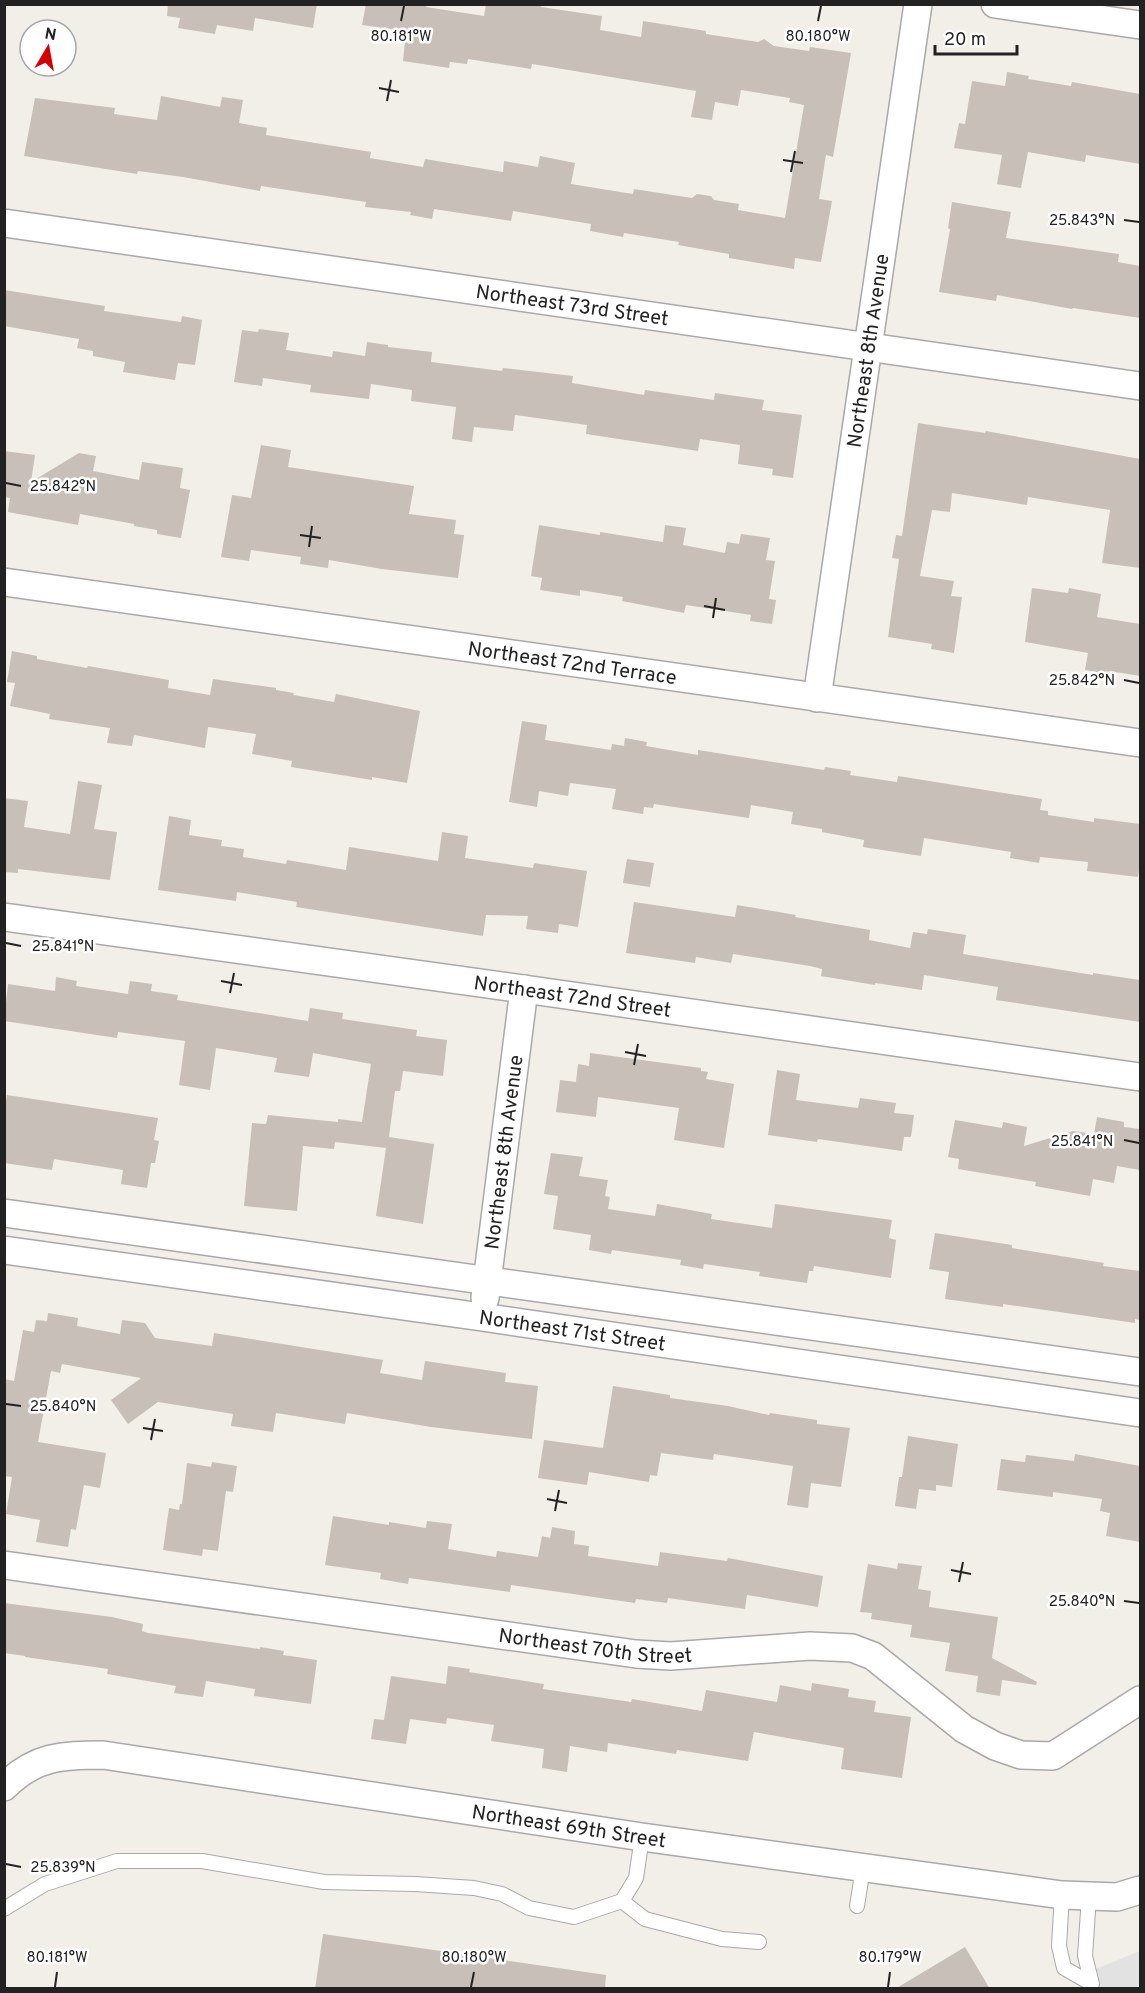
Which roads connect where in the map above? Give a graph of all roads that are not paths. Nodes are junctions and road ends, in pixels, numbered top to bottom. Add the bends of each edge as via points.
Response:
1 (918, 4) edge
2 (995, 4) edge
3 (1140, 24) edge
4 (4, 223) edge
5 (868, 347) junction
6 (1140, 386) edge
7 (4, 582) edge
8 (817, 698) junction
9 (1140, 743) edge
10 (4, 917) edge
11 (524, 989) junction
12 (1140, 1077) edge
13 (4, 1213) edge
14 (4, 1250) edge
15 (488, 1281) junction
16 (482, 1317) junction
17 (1140, 1372) edge
18 (1140, 1413) edge
19 (4, 1565) edge
20 (1140, 1700) edge
21 (4, 1787) edge
22 (642, 1837) junction
23 (863, 1868) junction
24 (1140, 1890) edge
25 (1062, 1895) junction
26 (1089, 1896) junction
27 (622, 1901) junction
28 (857, 1906) dead end
29 (4, 1909) edge
30 (759, 1942) dead end
31 (1094, 1986) edge

1 - 5 street, Northeast 8th Avenue
2 - 3 street
4 - 5 street, Northeast 73rd Street
5 - 6 street, Northeast 73rd Street
5 - 8 street, Northeast 8th Avenue
7 - 8 street, Northeast 72nd Terrace
8 - 9 street, Northeast 72nd Terrace
10 - 11 street, Northeast 72nd Street
11 - 12 street, Northeast 72nd Street
11 - 15 street, Northeast 8th Avenue
13 - 15 street, Northeast 71st Street
14 - 16 street, Northeast 71st Street
15 - 16 street, Northeast 8th Avenue
15 - 17 street, Northeast 71st Street
16 - 18 street, Northeast 71st Street
19 - 20 street, Northeast 70th Street via 636,1654 671,1656 810,1646 852,1648 873,1656 964,1729 1021,1755 1053,1756
21 - 22 street, Northeast 69th Street via 16,1775 44,1760 103,1755
22 - 23 street, Northeast 69th Street
22 - 27 lane via 636,1878
23 - 25 street, Northeast 69th Street
23 - 28 lane
24 - 26 street, Northeast 69th Street via 1117,1897
25 - 26 street, Northeast 69th Street
25 - 31 lane via 1059,1946 1064,1968
26 - 31 lane via 1084,1956
27 - 29 lane via 574,1917 529,1908 502,1894 474,1888 324,1882 202,1861 117,1861 45,1884
27 - 30 lane via 645,1919 722,1939

